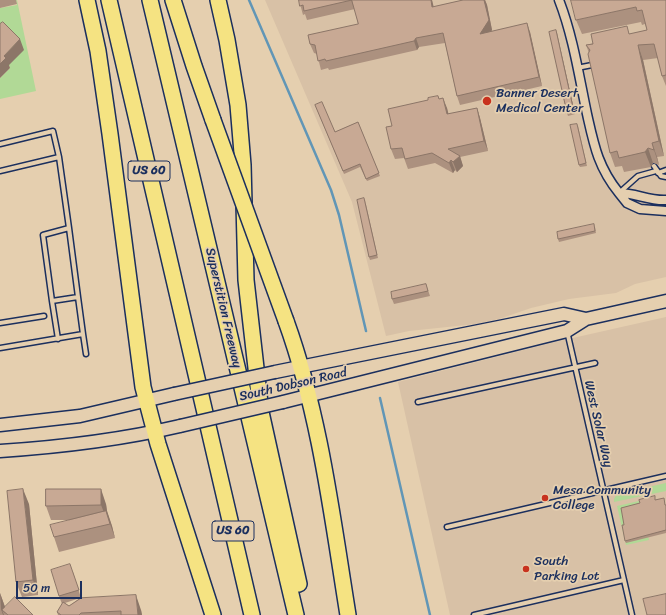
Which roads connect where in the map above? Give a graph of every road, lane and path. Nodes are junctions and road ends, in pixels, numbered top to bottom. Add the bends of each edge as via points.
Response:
1 (87, 0) edge
2 (109, 0) edge
3 (150, 0) edge
4 (174, 0) edge
5 (218, 0) edge
6 (559, 0) edge
7 (592, 65) edge
8 (577, 68) junction
9 (0, 144) edge
10 (59, 157) junction
11 (654, 166) dead end
12 (666, 170) edge
13 (0, 171) edge
14 (657, 172) junction
15 (666, 177) edge
16 (619, 193) junction
17 (666, 200) edge
18 (666, 211) edge
19 (69, 228) junction
20 (78, 297) junction
21 (52, 301) junction
22 (666, 301) edge
23 (44, 316) dead end
24 (586, 319) junction
25 (0, 323) edge
26 (567, 331) junction
27 (83, 334) junction
28 (58, 339) junction
29 (0, 348) edge
30 (86, 354) dead end
31 (595, 363) dead end
32 (301, 366) junction
33 (575, 367) junction
34 (310, 397) junction
35 (146, 400) junction
36 (418, 402) dead end
37 (0, 425) edge
38 (154, 432) junction
39 (0, 451) edge
40 (666, 476) edge
41 (603, 491) junction
42 (447, 526) dead end
43 (624, 580) junction
44 (213, 615) edge
45 (252, 615) edge
46 (296, 615) edge
47 (304, 615) edge
48 (348, 615) edge
49 (474, 615) edge
50 (632, 615) edge

1 - 35 highway via 98,51
2 - 45 highway, US 60
3 - 46 highway, Superstition Freeway / US 60
4 - 32 highway, bridge via 194,66
5 - 47 highway via 238,105 243,164 246,280 261,412
6 - 8 street
7 - 8 lane
8 - 16 street via 598,159
9 - 10 lane via 53,130
10 - 13 lane
10 - 19 lane
11 - 14 lane
12 - 14 lane
14 - 15 lane
14 - 16 lane via 638,176
16 - 17 street via 633,193 652,200
16 - 18 street via 627,203 640,209
19 - 20 lane
19 - 21 lane via 43,235
20 - 21 lane
20 - 27 lane
21 - 28 lane
22 - 24 main road, South Dobson Road
23 - 25 lane
24 - 26 main road, South Dobson Road
24 - 32 main road, South Dobson Road via 564,314
26 - 33 lane, West Solar Way
26 - 34 main road, South Dobson Road
27 - 28 lane
27 - 30 lane
28 - 29 lane
31 - 33 lane
32 - 34 highway
32 - 35 main road, South Dobson Road, bridge
33 - 36 lane
33 - 41 lane, West Solar Way
34 - 38 main road, South Dobson Road, bridge
34 - 48 highway
35 - 37 main road, South Dobson Road via 80,416
35 - 38 highway
38 - 39 main road, South Dobson Road via 60,447
38 - 44 highway
40 - 41 lane
41 - 42 lane
41 - 43 lane, West Solar Way
43 - 49 lane
43 - 50 lane, West Solar Way

